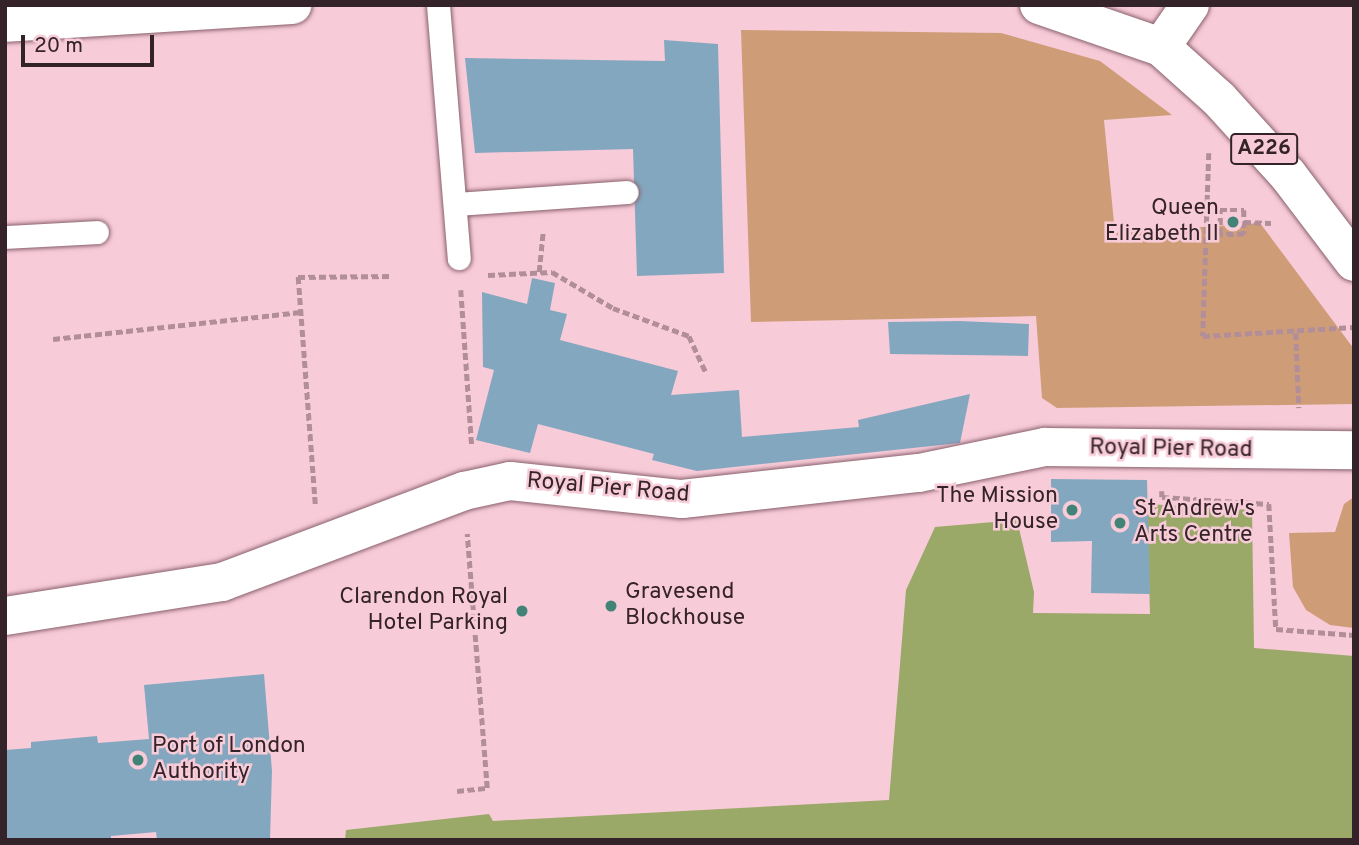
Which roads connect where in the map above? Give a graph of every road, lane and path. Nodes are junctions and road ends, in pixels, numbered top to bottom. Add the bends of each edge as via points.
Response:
1 (292, 5) edge
2 (438, 5) edge
3 (1039, 5) edge
4 (1190, 5) edge
5 (5, 23) edge
6 (1161, 47) junction
7 (1210, 142) dead end
8 (627, 192) dead end
9 (457, 204) junction
10 (1207, 221) junction
11 (1220, 222) junction
12 (1244, 222) junction
13 (1282, 223) dead end
14 (543, 231) dead end
15 (97, 232) dead end
16 (5, 237) edge
17 (1354, 262) edge
18 (459, 267) junction
19 (539, 272) junction
20 (392, 276) dead end
21 (301, 312) junction
22 (1354, 327) edge
23 (1296, 333) junction
24 (54, 339) dead end
25 (706, 372) dead end
26 (1299, 412) dead end
27 (1354, 450) edge
28 (1162, 451) junction
29 (469, 490) junction
30 (319, 547) junction
31 (5, 616) edge
32 (1354, 635) edge
33 (457, 791) dead end

1 - 5 street
2 - 9 lane
3 - 6 street, A226
4 - 6 street
6 - 17 street, A226 via 1219,99 1288,175
7 - 10 path
8 - 9 lane
9 - 18 lane
10 - 11 path
10 - 23 path via 1203,336
11 - 12 path via 1220,234 1244,234
11 - 12 path via 1220,210 1244,210
12 - 13 path
14 - 19 path
15 - 16 lane
18 - 19 path
18 - 29 path
19 - 25 path via 552,272 613,308 689,336
20 - 21 path via 298,278
21 - 24 path
21 - 30 path
22 - 23 path
23 - 26 path
27 - 28 street, Royal Pier Road
28 - 29 street, Royal Pier Road via 1045,447 919,473 682,499 510,481
28 - 32 path via 1162,497 1269,504 1276,629
29 - 30 street, Royal Pier Road
29 - 33 path via 487,788
30 - 31 street, Royal Pier Road via 222,582

